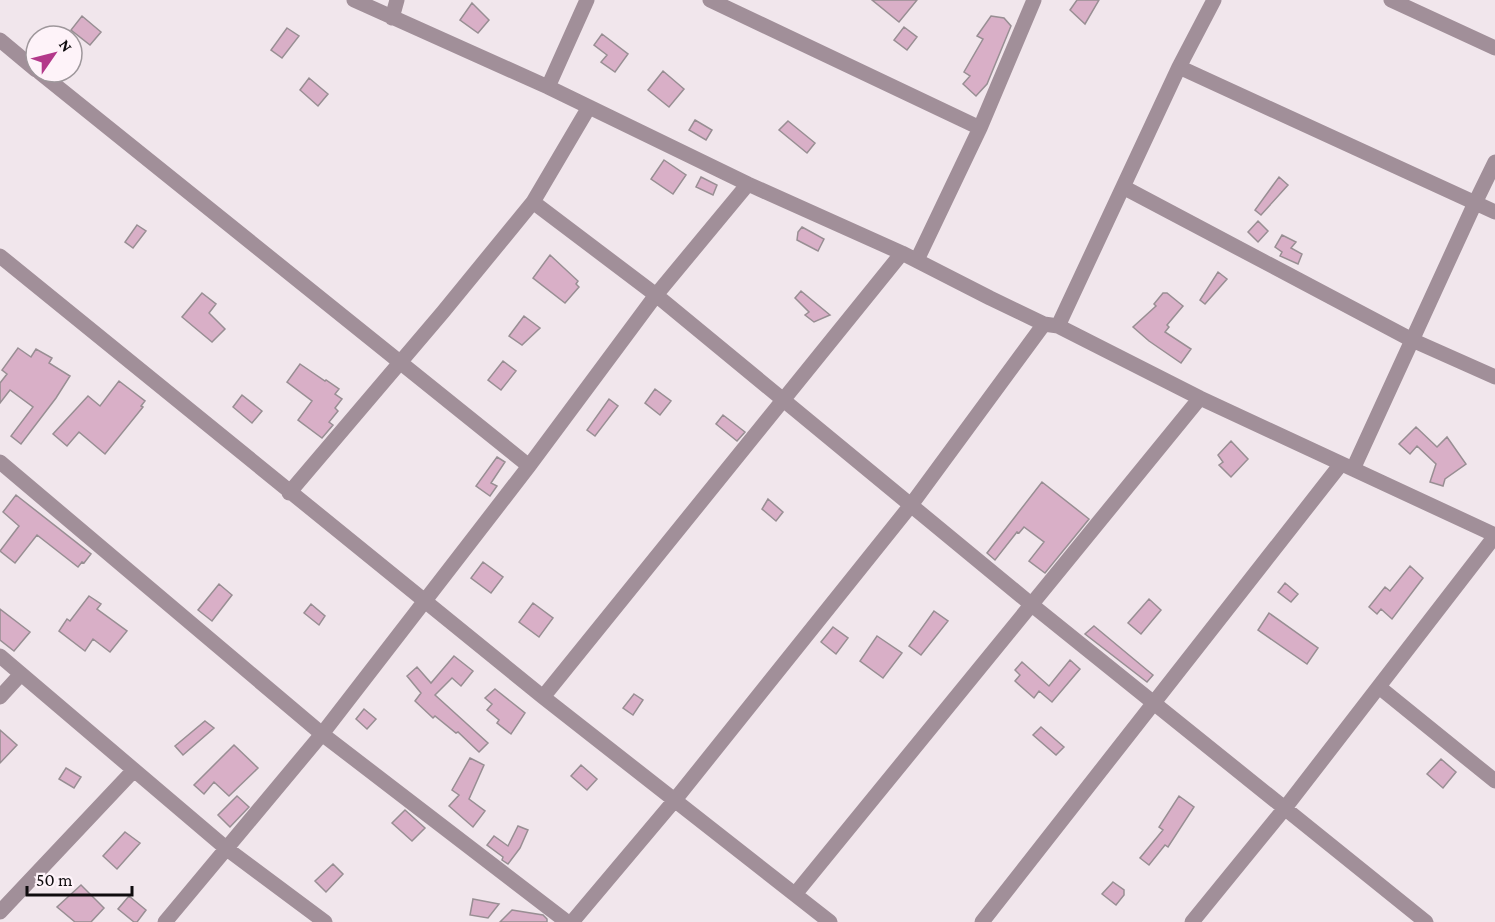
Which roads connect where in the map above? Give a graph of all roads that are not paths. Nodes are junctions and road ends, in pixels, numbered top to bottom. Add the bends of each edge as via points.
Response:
1 (354, 0) edge
2 (397, 0) edge
3 (587, 0) edge
4 (710, 0) edge
5 (1034, 0) edge
6 (1214, 0) edge
7 (1391, 0) edge
8 (392, 18) junction
9 (0, 40) edge
10 (1495, 48) edge
11 (24, 60) edge
12 (1179, 68) junction
13 (54, 84) edge
14 (548, 87) junction
15 (589, 107) junction
16 (980, 128) junction
17 (1495, 162) edge
18 (748, 184) junction
19 (1122, 187) junction
20 (533, 202) junction
21 (1475, 203) junction
22 (1495, 212) edge
23 (902, 253) junction
24 (0, 256) edge
25 (917, 260) junction
26 (656, 295) junction
27 (1051, 325) junction
28 (1412, 340) junction
29 (401, 362) junction
30 (1495, 377) edge
31 (1200, 398) junction
32 (783, 399) junction
33 (0, 462) edge
34 (529, 466) junction
35 (1347, 466) junction
36 (289, 492) junction
37 (911, 505) junction
38 (1495, 536) edge
39 (424, 601) junction
40 (1032, 605) junction
41 (0, 656) edge
42 (21, 674) junction
43 (1379, 687) junction
44 (0, 697) edge
45 (543, 697) junction
46 (1153, 703) junction
47 (322, 734) junction
48 (134, 770) junction
49 (1495, 781) edge
50 (674, 801) junction
51 (1285, 808) junction
52 (227, 849) junction
53 (796, 893) junction
54 (0, 912) edge
55 (165, 922) edge
56 (325, 922) edge
57 (567, 922) edge
58 (572, 922) edge
59 (830, 922) edge
60 (982, 922) edge
61 (1192, 922) edge
62 (1426, 922) edge

1 - 8 street
2 - 8 street
3 - 14 street
4 - 16 street
5 - 16 street
6 - 12 street
7 - 10 street
8 - 14 street
9 - 11 street
12 - 19 street
12 - 21 street
13 - 29 street
14 - 15 street
15 - 18 street
15 - 20 street
16 - 25 street
17 - 21 street
18 - 23 street
18 - 26 street
19 - 27 street
19 - 28 street
20 - 26 street
20 - 29 street
21 - 22 street
21 - 28 street
23 - 25 street
23 - 32 street
24 - 36 street
25 - 27 street
26 - 32 street
26 - 34 street
27 - 31 street
27 - 37 street
28 - 30 street
28 - 35 street
29 - 34 street
29 - 36 street
31 - 35 street
31 - 40 street
32 - 37 street
32 - 45 street
33 - 47 street
34 - 39 street
35 - 38 street
35 - 46 street
36 - 39 street
37 - 40 street
37 - 50 street
38 - 43 street
39 - 45 street
39 - 47 street
40 - 46 street
40 - 53 street
41 - 42 street
42 - 44 street
42 - 48 street
43 - 49 street
43 - 51 street
45 - 50 street
46 - 51 street
46 - 60 street
47 - 52 street
47 - 57 street
48 - 52 street
48 - 54 street
50 - 53 street
50 - 58 street
51 - 61 street
51 - 62 street
52 - 55 street
52 - 56 street
53 - 59 street

